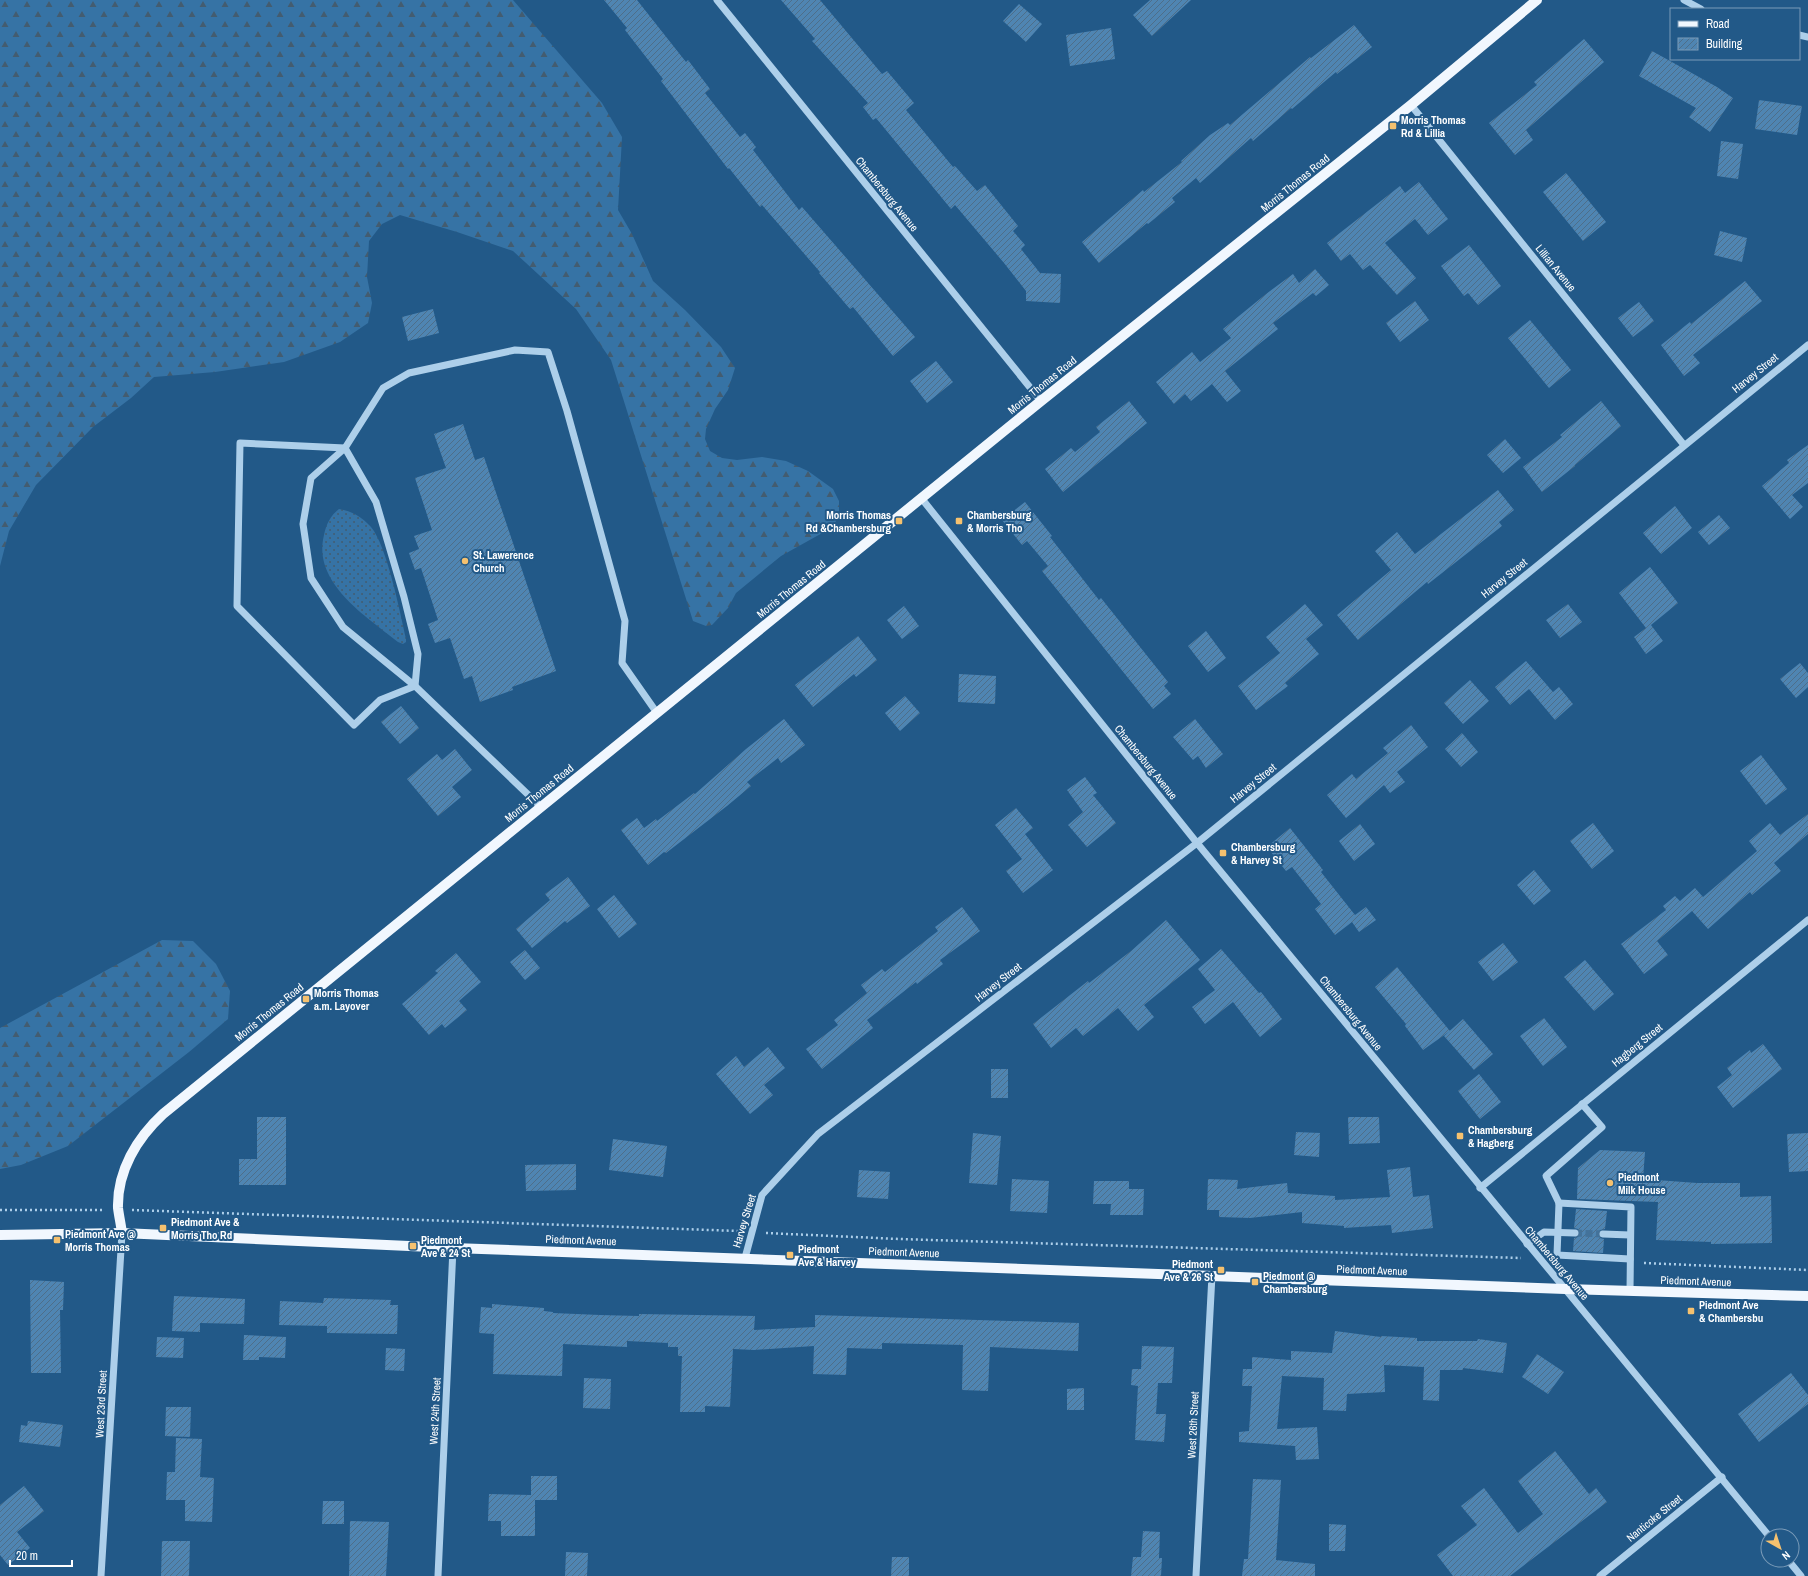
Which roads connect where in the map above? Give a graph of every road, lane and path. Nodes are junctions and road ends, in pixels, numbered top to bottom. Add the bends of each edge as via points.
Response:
1 (717, 0) edge
2 (1537, 0) edge
3 (1684, 0) edge
4 (1699, 8) edge
5 (1411, 105) junction
6 (1808, 345) edge
7 (1041, 401) junction
8 (1684, 445) junction
9 (345, 448) junction
10 (922, 498) junction
11 (415, 686) junction
12 (657, 713) junction
13 (541, 807) junction
14 (1197, 843) junction
15 (1808, 920) edge
16 (1582, 1104) junction
17 (1480, 1188) junction
18 (1559, 1203) junction
19 (0, 1210) edge
20 (118, 1210) junction
21 (752, 1232) junction
22 (1558, 1232) junction
23 (122, 1233) junction
24 (1575, 1233) tunnel mouth
25 (1603, 1234) tunnel mouth
26 (0, 1235) edge
27 (1630, 1235) junction
28 (1527, 1244) junction
29 (453, 1248) junction
30 (745, 1258) junction
31 (1540, 1259) junction
32 (1629, 1261) junction
33 (1808, 1270) edge
34 (1212, 1275) junction
35 (1565, 1289) junction
36 (1630, 1291) junction
37 (1808, 1296) edge
38 (1722, 1477) junction
39 (1763, 1528) edge
40 (1794, 1568) edge
41 (100, 1576) edge
42 (438, 1576) edge
43 (1196, 1576) edge
44 (1600, 1576) edge
45 (1801, 1576) edge

1 - 7 street, Chambersburg Avenue
2 - 5 main road, Morris Thomas Road
3 - 4 street
5 - 7 main road, Morris Thomas Road
5 - 8 street, Lillian Avenue
6 - 8 street, Harvey Street
7 - 10 main road, Morris Thomas Road
8 - 14 street, Harvey Street
9 - 11 street via 378,508 418,654
9 - 11 street via 311,478 303,524 311,578 343,627
9 - 11 street via 240,443 237,606 354,724 380,700
9 - 12 street via 383,388 410,373 514,350 548,352 567,411 625,621 622,664
10 - 12 main road, Morris Thomas Road
10 - 14 street, Chambersburg Avenue
11 - 13 street
12 - 13 main road, Morris Thomas Road
13 - 20 main road, Morris Thomas Road via 163,1114 138,1140 131,1154 124,1173
14 - 17 street, Chambersburg Avenue
14 - 21 street, Harvey Street via 818,1134 762,1195
15 - 16 street, Hagberg Street
16 - 17 street, Hagberg Street
16 - 18 street via 1602,1127 1546,1176
17 - 28 street, Chambersburg Avenue
18 - 22 street
18 - 27 street via 1631,1207
19 - 20 path
20 - 21 path
20 - 23 main road, Morris Thomas Road
21 - 30 street, Harvey Street
21 - 31 path via 907,1240
22 - 24 street
22 - 28 street via 1544,1232
22 - 32 street via 1557,1255
23 - 26 main road, Piedmont Avenue
23 - 29 main road, Piedmont Avenue
23 - 41 street, West 23rd Street
25 - 27 street
27 - 32 street
28 - 31 street, Chambersburg Avenue
29 - 30 main road, Piedmont Avenue
29 - 42 street, West 24th Street
30 - 34 main road, Piedmont Avenue
31 - 35 street, Chambersburg Avenue
32 - 33 path
32 - 36 street
34 - 35 main road, Piedmont Avenue
34 - 43 street, West 26th Street
35 - 36 main road, Piedmont Avenue
35 - 38 street, Chambersburg Avenue
36 - 37 main road, Piedmont Avenue
38 - 39 street, Chambersburg Avenue
38 - 44 street, Nanticoke Street
40 - 45 street

